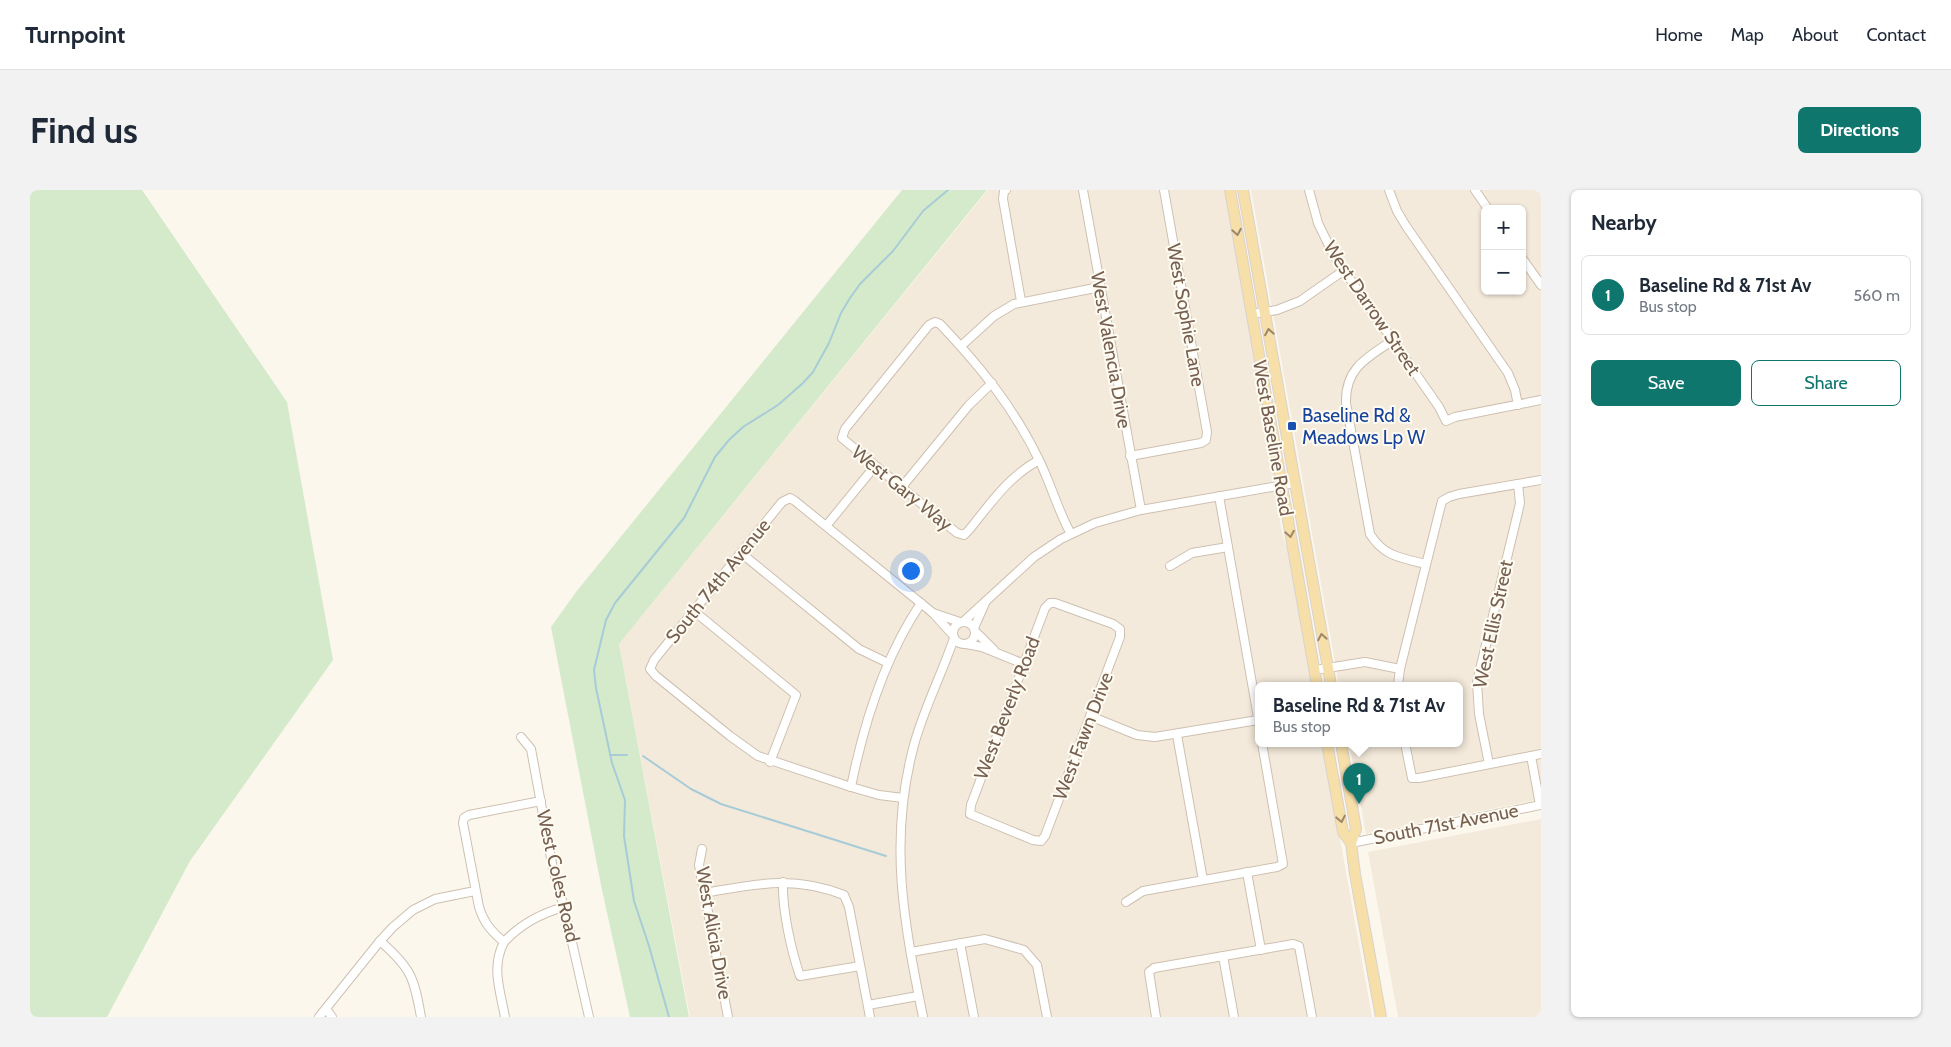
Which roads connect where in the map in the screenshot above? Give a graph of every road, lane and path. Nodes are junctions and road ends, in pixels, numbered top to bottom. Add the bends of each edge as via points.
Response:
1 (1005, 190) edge
2 (1083, 190) edge
3 (1164, 190) edge
4 (1230, 190) edge
5 (1243, 190) edge
6 (1309, 190) edge
7 (1389, 190) edge
8 (1475, 190) edge
9 (1485, 205) edge
10 (1526, 264) edge
11 (1343, 271) junction
12 (1541, 285) edge
13 (1100, 287) junction
14 (1021, 301) junction
15 (1265, 312) junction
16 (1252, 314) junction
17 (1392, 341) junction
18 (961, 346) junction
19 (992, 383) junction
20 (1541, 400) edge
21 (1518, 405) junction
22 (1130, 456) junction
23 (1039, 460) junction
24 (875, 466) junction
25 (1541, 480) edge
26 (1295, 483) junction
27 (1518, 484) junction
28 (1282, 486) junction
29 (900, 488) junction
30 (1219, 496) junction
31 (1141, 510) junction
32 (826, 526) junction
33 (1071, 534) junction
34 (1228, 547) junction
35 (741, 553) junction
36 (1426, 564) junction
37 (1170, 566) dead end
38 (986, 601) junction
39 (921, 603) junction
40 (1050, 603) joint
41 (694, 611) junction
42 (933, 613) junction
43 (961, 622) junction
44 (974, 629) junction
45 (953, 636) junction
46 (965, 644) junction
47 (995, 652) junction
48 (888, 663) junction
49 (1024, 664) junction
50 (1328, 668) junction
51 (1400, 669) junction
52 (942, 670) junction
53 (1315, 670) junction
54 (1317, 682) edge
55 (1330, 682) edge
56 (1398, 682) edge
57 (1255, 699) edge
58 (1090, 716) junction
59 (1255, 723) edge
60 (1177, 735) junction
61 (521, 737) dead end
62 (1263, 747) edge
63 (1328, 747) edge
64 (1342, 747) edge
65 (1406, 747) edge
66 (1541, 754) edge
67 (1531, 756) junction
68 (770, 762) junction
69 (1489, 764) junction
70 (851, 787) junction
71 (903, 798) junction
72 (541, 801) junction
73 (1540, 805) edge
74 (1041, 841) joint
75 (1351, 843) junction
76 (702, 848) dead end
77 (1247, 872) junction
78 (1203, 880) junction
79 (783, 882) junction
80 (476, 891) junction
81 (704, 893) junction
82 (1126, 902) dead end
83 (564, 907) junction
84 (380, 941) junction
85 (504, 942) junction
86 (960, 942) junction
87 (1261, 950) junction
88 (911, 952) junction
89 (1223, 956) junction
90 (860, 966) junction
91 (918, 996) junction
92 (868, 1005) junction
93 (326, 1009) junction
94 (319, 1017) edge
95 (332, 1017) edge
96 (421, 1017) edge
97 (505, 1017) edge
98 (589, 1017) edge
99 (728, 1017) edge
100 (870, 1017) edge
101 (923, 1017) edge
102 (974, 1017) edge
103 (1047, 1017) edge
104 (1156, 1017) edge
105 (1234, 1017) edge
106 (1312, 1017) edge
107 (1381, 1017) edge

1 - 14 street via 1003,199
2 - 13 street, West Valencia Drive
3 - 22 street, West Sophie Lane via 1206,440
4 -> 16 main road, West Baseline Road
5 - 15 main road, West Baseline Road
6 - 11 street, West Darrow Street via 1324,238
7 - 21 street via 1396,211 1508,373
8 - 9 street
10 - 12 street
11 - 15 street via 1300,301
11 - 17 street, West Darrow Street
13 - 14 street
13 - 22 street, West Valencia Drive
14 - 18 street via 1003,309
15 - 16 street
26 -> 15 main road, West Baseline Road
16 - 28 main road, West Baseline Road
17 - 21 street, West Darrow Street via 1446,421
17 - 36 street via 1352,372 1346,387 1346,403 1370,534 1378,546 1390,554
18 - 19 street
18 - 24 street, West Gary Way via 940,324 929,325 845,429 842,438
19 - 23 street
19 - 29 street via 969,405
20 - 21 street
22 - 31 street, West Valencia Drive
23 - 29 street, West Gary Way via 1009,481 964,534 957,533
23 - 33 street
24 - 29 street, West Gary Way
24 - 32 street
25 - 27 street
26 - 28 street
50 -> 26 main road, West Baseline Road
27 - 36 street via 1459,494 1442,501
27 - 69 street, West Ellis Street via 1520,503 1477,682 1479,714
28 - 30 street
28 -> 53 main road, West Baseline Road
30 - 31 street
30 - 34 street
31 - 33 street via 1095,523
32 - 35 street, South 74th Avenue via 790,498 782,502
32 - 39 street
33 - 38 street via 1023,565
34 - 37 street via 1192,553
34 - 57 street
35 - 41 street, South 74th Avenue
35 - 48 street via 859,649
36 - 51 street
38 - 43 street
38 - 44 street
39 - 42 street
39 - 48 street
40 - 49 street, West Beverly Road via 1045,608
40 - 58 street, West Fawn Drive via 1055,602 1120,629 1120,637
41 - 68 street via 796,695
41 - 68 street, South 74th Avenue via 650,669 730,736
42 - 43 street
42 - 45 street
43 - 44 street via 969,623
43 - 45 street via 954,627
44 - 46 street via 972,640
44 - 47 street
45 - 46 street
45 - 52 street
46 - 47 street
46 - 52 street
47 - 49 street
48 - 70 street via 862,736
49 - 74 street, West Beverly Road via 970,814
50 - 51 street via 1365,662
50 - 53 street
50 - 55 main road, West Baseline Road
51 - 56 street
52 - 71 street via 921,722
53 - 54 main road, West Baseline Road
58 - 60 street via 1137,735
58 - 74 street, West Fawn Drive
59 - 60 street
60 - 78 street
61 - 72 street, West Coles Road via 531,749
62 - 77 street via 1283,864
63 -> 75 main road via 1343,832
64 - 75 main road via 1356,829
65 - 69 street via 1412,778
66 - 67 street
67 - 69 street
67 - 73 street
68 - 70 street
70 - 71 street
71 - 88 street via 900,870 902,904
72 - 80 street via 464,818
72 - 83 street, West Coles Road via 553,870
73 - 75 street, South 71st Avenue
75 - 107 main road
76 - 81 street, West Alicia Drive via 699,865
77 - 78 street
77 - 87 street
78 - 82 street via 1143,890
79 - 81 street
79 - 90 street via 820,886 844,895
79 - 90 street via 800,976
80 - 84 street via 423,904
80 - 85 street via 483,920
81 - 99 street, West Alicia Drive
83 - 85 street via 541,915 512,933
83 - 98 street, West Coles Road
84 - 93 street
84 - 96 street via 404,964 412,977
85 - 97 street via 496,972
86 - 88 street
86 - 102 street
86 - 103 street via 985,938 1028,954 1037,965
87 - 89 street
87 - 106 street via 1293,944 1299,946
88 - 91 street
89 - 104 street via 1154,968 1149,972
89 - 105 street
90 - 92 street
91 - 92 street
91 - 101 street
92 - 100 street
93 - 94 street
93 - 95 street

